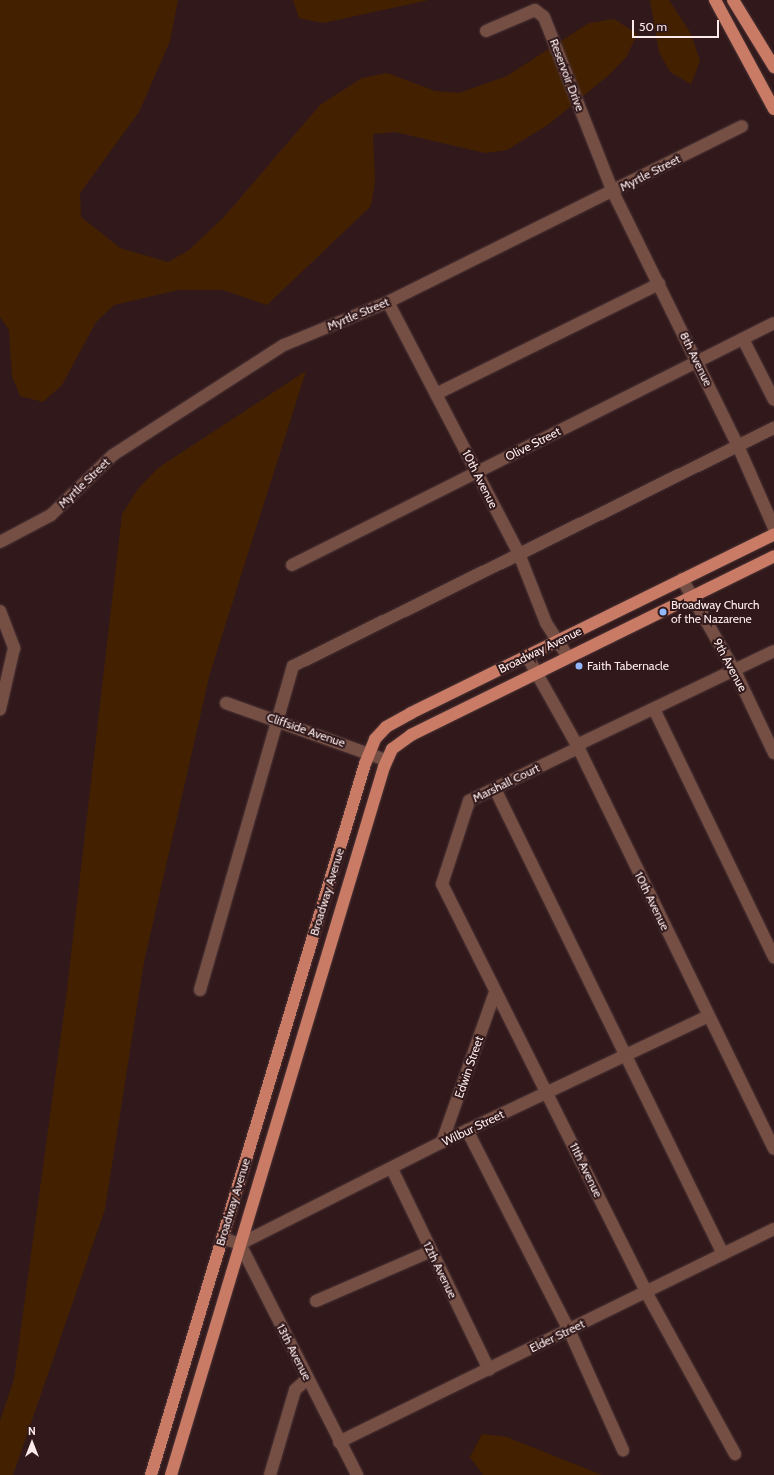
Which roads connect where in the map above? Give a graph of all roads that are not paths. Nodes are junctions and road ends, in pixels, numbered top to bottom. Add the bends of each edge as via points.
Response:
1 (715, 0) edge
2 (733, 0) edge
3 (486, 31) dead end
4 (774, 67) edge
5 (774, 109) edge
6 (742, 126) dead end
7 (613, 192) junction
8 (658, 284) junction
9 (388, 302) junction
10 (774, 323) edge
11 (743, 339) junction
12 (697, 362) junction
13 (436, 394) junction
14 (774, 400) edge
15 (774, 428) edge
16 (738, 446) junction
17 (477, 472) junction
18 (774, 528) edge
19 (774, 534) edge
20 (0, 542) edge
21 (519, 554) junction
22 (774, 556) edge
23 (292, 565) dead end
24 (682, 580) junction
25 (691, 596) junction
26 (0, 611) edge
27 (558, 641) junction
28 (774, 651) edge
29 (527, 656) junction
30 (568, 657) junction
31 (735, 671) junction
32 (536, 673) junction
33 (226, 703) dead end
34 (0, 709) edge
35 (654, 709) junction
36 (279, 721) junction
37 (577, 746) junction
38 (369, 752) junction
39 (774, 753) edge
40 (386, 760) junction
41 (495, 789) junction
42 (442, 884) joint
43 (774, 957) edge
44 (200, 990) dead end
45 (495, 992) junction
46 (708, 1016) junction
47 (624, 1056) junction
48 (548, 1092) junction
49 (468, 1130) junction
50 (442, 1142) junction
51 (774, 1148) edge
52 (392, 1169) junction
53 (774, 1229) edge
54 (222, 1238) junction
55 (240, 1244) junction
56 (431, 1251) junction
57 (723, 1254) junction
58 (646, 1292) junction
59 (316, 1301) dead end
60 (569, 1330) junction
61 (489, 1370) junction
62 (308, 1379) junction
63 (339, 1442) junction
64 (623, 1450) dead end
65 (735, 1454) dead end
66 (151, 1475) edge
67 (171, 1475) edge
68 (270, 1475) edge
69 (357, 1475) edge

1 - 5 main road
2 - 4 main road
3 - 7 street, Reservoir Drive via 534,10 544,17
6 - 7 street, Myrtle Street
7 - 8 street, 8th Avenue
7 - 9 street, Myrtle Street
8 - 12 street, 8th Avenue
8 - 13 street
9 - 13 street, 10th Avenue
9 - 20 street, Myrtle Street via 284,345 113,455 51,515
10 - 11 street, Olive Street
11 - 12 street, Olive Street
11 - 14 street
12 - 16 street, 8th Avenue
12 - 17 street, Olive Street
13 - 17 street, 10th Avenue
15 - 16 street
16 - 18 street, 8th Avenue
16 - 21 street
17 - 21 street, 10th Avenue
17 - 23 street, Olive Street
19 - 24 main road, Broadway Avenue
21 - 27 street, 10th Avenue via 546,623
21 - 36 street via 293,666
22 - 25 main road, Broadway Avenue
24 - 25 street, 9th Avenue
24 - 27 main road, Broadway Avenue
25 - 30 main road, Broadway Avenue
25 - 31 street, 9th Avenue
26 - 34 street via 14,648
27 - 29 main road, Broadway Avenue
27 - 30 street, 10th Avenue
28 - 31 street, Marshall Court
29 - 32 street, 10th Avenue
29 - 38 main road, Broadway Avenue via 395,722 380,733
30 - 32 main road, Broadway Avenue
31 - 35 street, Marshall Court
31 - 39 street, 9th Avenue
32 - 37 street, 10th Avenue
32 - 40 main road, Broadway Avenue via 411,735 396,744
33 - 36 street, Cliffside Avenue
35 - 37 street, Marshall Court
35 - 43 street
36 - 38 street, Cliffside Avenue
36 - 44 street
37 - 41 street, Marshall Court
37 - 46 street, 10th Avenue
38 - 40 street, Cliffside Avenue
38 - 54 main road, Broadway Avenue
40 - 55 main road, Broadway Avenue
41 - 42 street, Marshall Court via 468,802
41 - 47 street
42 - 45 street, 11th Avenue
45 - 48 street, 11th Avenue
45 - 50 street, Edwin Street
46 - 47 street, Wilbur Street
46 - 51 street, 10th Avenue
47 - 48 street, Wilbur Street
47 - 57 street
48 - 49 street, Wilbur Street
48 - 58 street, 11th Avenue
49 - 50 street, Wilbur Street
49 - 60 street
50 - 52 street, Wilbur Street
52 - 55 street, Wilbur Street
52 - 56 street, 12th Avenue
53 - 57 street, Elder Street
54 - 55 street
54 - 66 main road, Broadway Avenue
55 - 62 street, 13th Avenue
55 - 67 main road, Broadway Avenue
56 - 59 street
56 - 61 street, 12th Avenue
57 - 58 street, Elder Street
58 - 60 street, Elder Street
58 - 65 street, 11th Avenue
60 - 61 street, Elder Street
60 - 64 street
61 - 63 street, Elder Street
62 - 63 street, 13th Avenue
62 - 68 street via 295,1390
63 - 69 street, 13th Avenue

